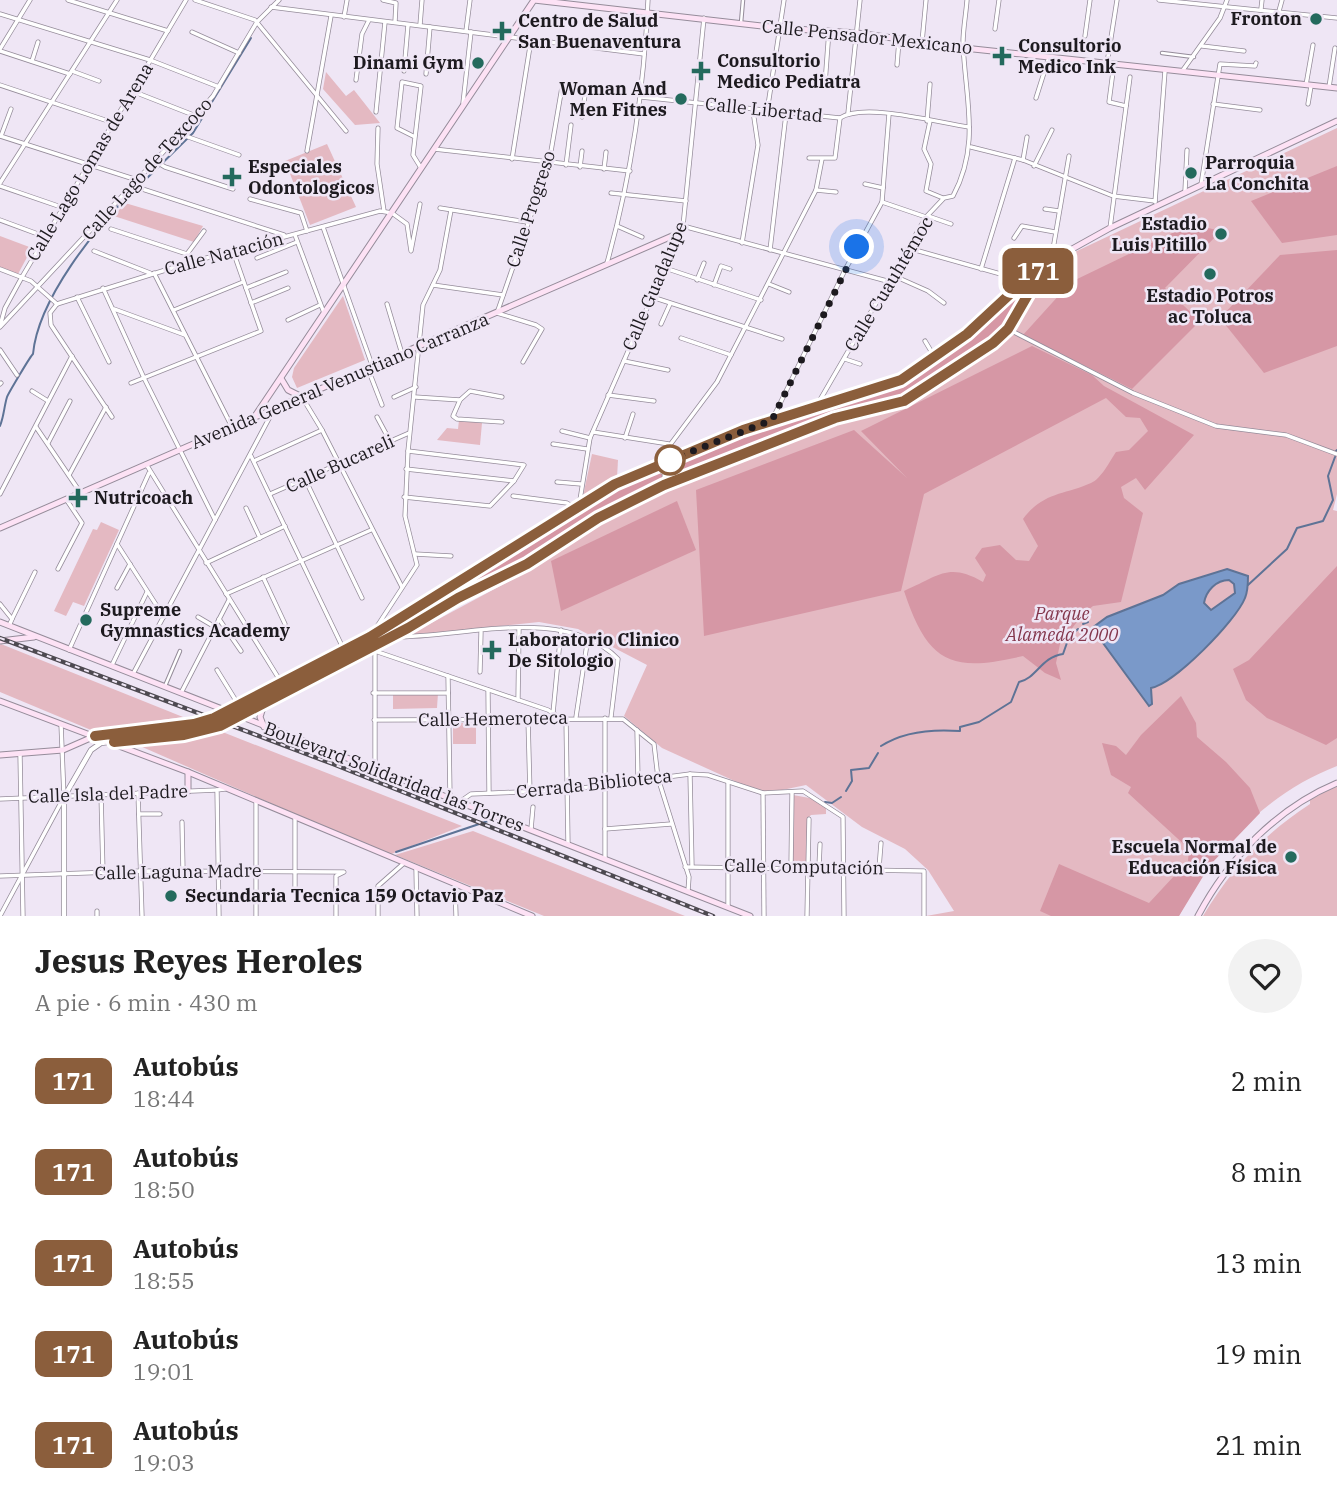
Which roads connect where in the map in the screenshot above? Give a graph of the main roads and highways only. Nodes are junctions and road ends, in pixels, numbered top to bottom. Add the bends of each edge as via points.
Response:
1 (534, 0) edge
2 (571, 2) edge
3 (1337, 88) edge
4 (1337, 121) edge
5 (679, 233) road end
6 (1039, 271) junction
7 (282, 380) junction
8 (302, 397) junction
9 (253, 419) junction
10 (0, 528) edge
11 (0, 622) edge
12 (37, 637) junction
13 (0, 641) edge
14 (1, 701) edge
15 (265, 704) junction
16 (226, 712) junction
17 (239, 717) junction
18 (264, 727) junction
19 (95, 736) junction
20 (114, 742) junction
21 (0, 755) edge
22 (188, 772) junction
23 (1337, 783) edge
24 (188, 791) road end
25 (531, 916) edge
26 (750, 916) edge
27 (1198, 916) edge

1 - 2 main road, Calle Pensador Mexicano
1 - 7 main road
2 - 3 main road, Calle Pensador Mexicano
4 - 6 main road via 1155,205
5 - 8 main road, Avenida General Venustiano Carranza
6 - 15 main road via 1008,329 900,403 844,415 664,485 598,518 527,564 458,598 372,650
6 - 16 main road via 967,334 889,385 772,420 615,484 370,637
7 - 8 main road via 288,390
7 - 9 main road
8 - 9 main road, Avenida General Venustiano Carranza
9 - 10 main road, Avenida General Venustiano Carranza
11 - 12 main road, Boulevard Solidaridad las Torres
12 - 13 main road
12 - 16 main road, Boulevard Solidaridad las Torres
14 - 19 main road
15 - 17 main road
15 - 18 main road via 260,717
16 - 17 main road, Boulevard Solidaridad las Torres
16 - 19 main road via 201,723
17 - 18 main road, Boulevard Solidaridad las Torres
17 - 20 main road via 199,733
18 - 26 main road, Boulevard Solidaridad las Torres
19 - 20 main road
19 - 21 main road via 63,750
20 - 22 main road
22 - 24 main road
22 - 25 main road
23 - 27 main road via 1261,833 1223,874

